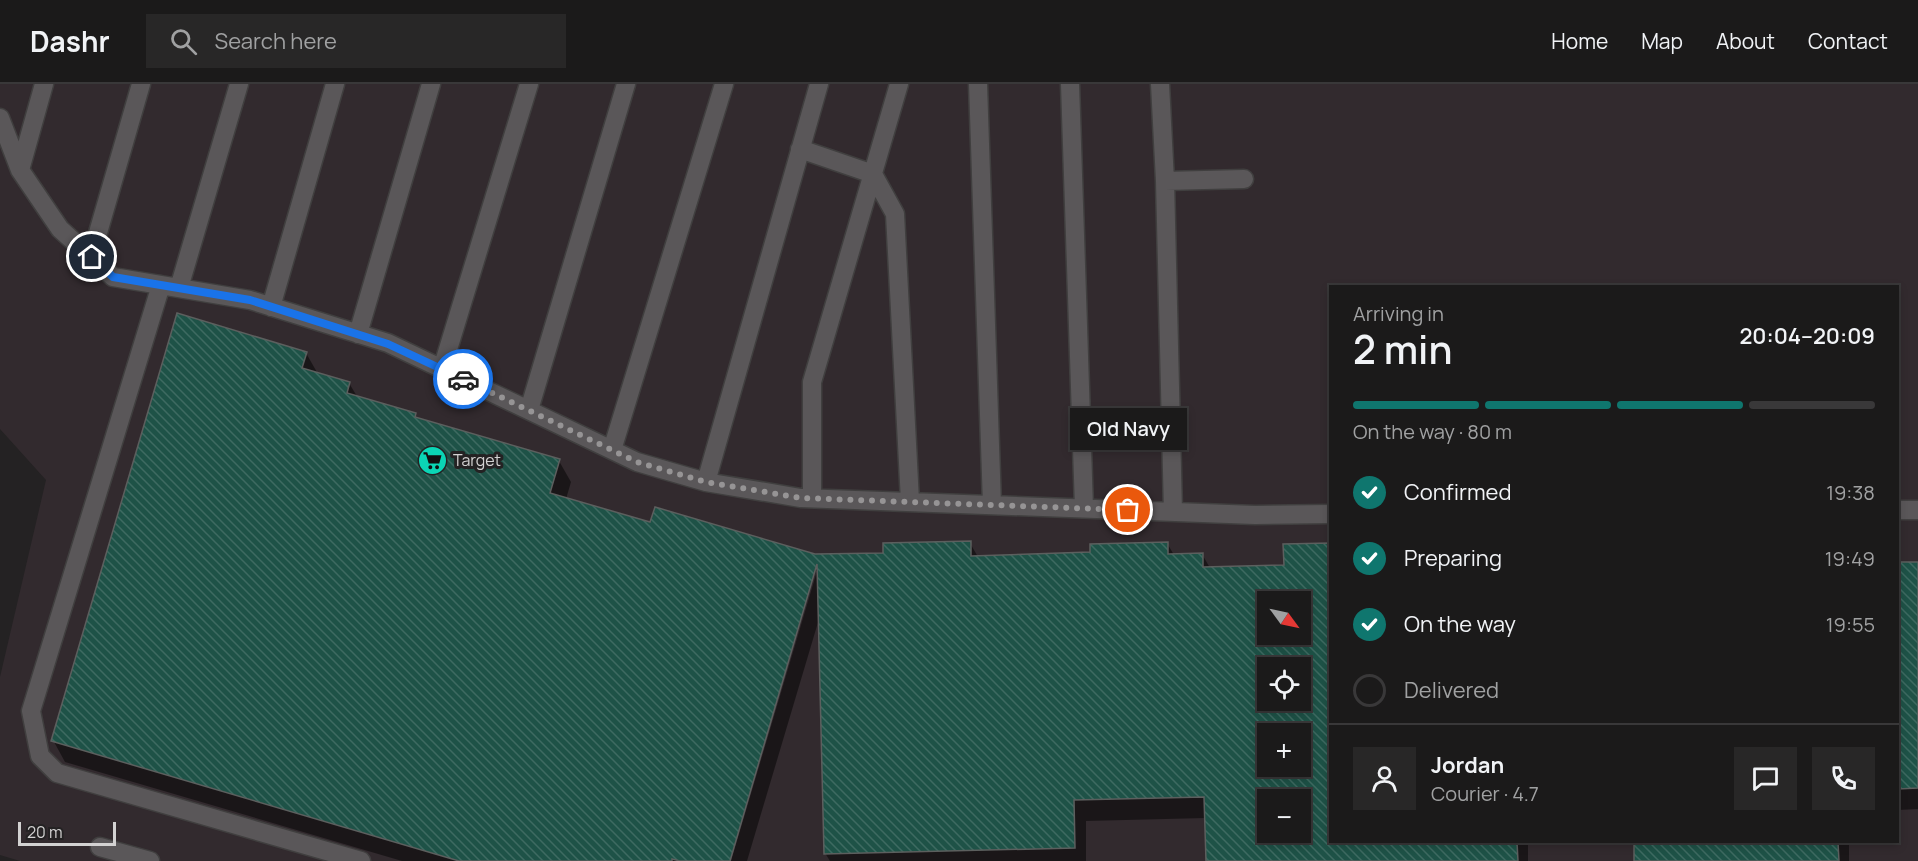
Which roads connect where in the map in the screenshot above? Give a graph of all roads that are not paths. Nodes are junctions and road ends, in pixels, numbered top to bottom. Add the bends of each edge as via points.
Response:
1 (44, 84) edge
2 (141, 84) edge
3 (239, 84) edge
4 (336, 84) edge
5 (431, 84) edge
6 (529, 84) edge
7 (626, 84) edge
8 (724, 84) edge
9 (819, 84) edge
10 (899, 84) edge
11 (978, 84) edge
12 (1070, 84) edge
13 (1160, 84) edge
14 (0, 118) edge
15 (800, 149) junction
16 (20, 170) junction
17 (873, 174) junction
18 (1244, 179) dead end
19 (1165, 181) junction
20 (92, 257) junction
21 (161, 285) junction
22 (179, 288) junction
23 (271, 307) junction
24 (358, 334) junction
25 (442, 369) junction
26 (529, 410) junction
27 (612, 450) junction
28 (706, 482) junction
29 (812, 498) junction
30 (910, 501) junction
31 (992, 505) junction
32 (1084, 508) junction
33 (1899, 510) edge
34 (1918, 510) edge
35 (1173, 512) junction
36 (1329, 514) edge
37 (100, 847) dead end
38 (150, 861) edge
39 (357, 861) edge

1 - 16 lane
2 - 20 lane
3 - 22 lane
4 - 23 lane
5 - 24 lane
6 - 25 lane
7 - 26 lane
8 - 27 lane
9 - 15 lane
10 - 17 lane
11 - 31 lane
12 - 32 lane
13 - 19 lane
14 - 16 lane
15 - 17 lane
15 - 28 lane
16 - 20 lane via 60,229
17 - 29 lane via 812,382
17 - 30 lane via 895,214
18 - 19 lane
19 - 35 lane
20 - 21 lane via 113,277
21 - 22 lane
21 - 39 lane via 31,711 40,756 57,773
22 - 23 lane
23 - 24 lane
24 - 25 lane
25 - 26 lane
26 - 27 lane
27 - 28 lane via 637,462
28 - 29 lane
29 - 30 lane
30 - 31 lane
31 - 32 lane
32 - 35 lane
33 - 34 lane
35 - 36 lane
37 - 38 lane

